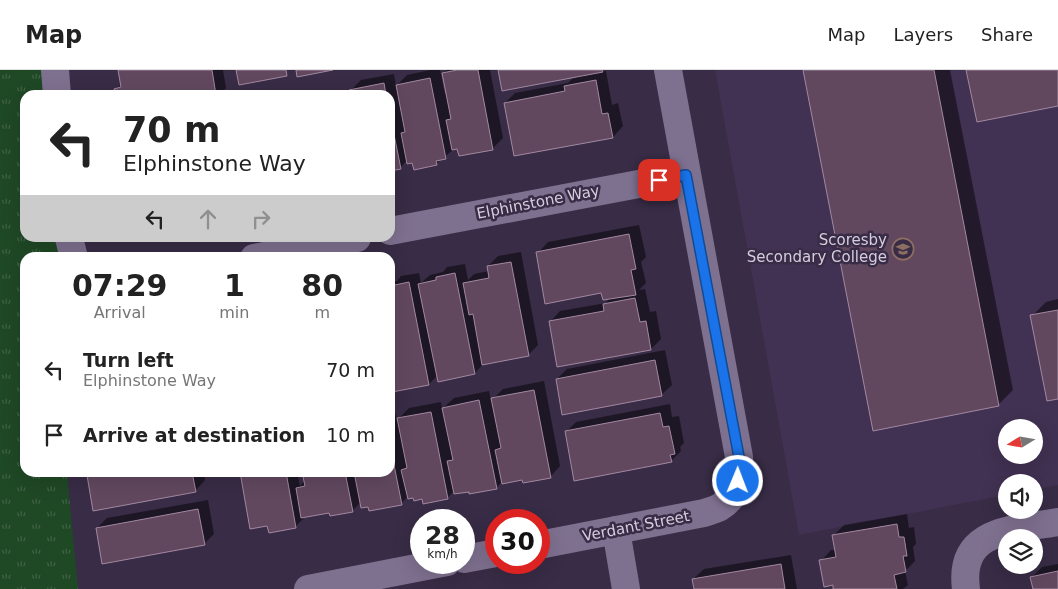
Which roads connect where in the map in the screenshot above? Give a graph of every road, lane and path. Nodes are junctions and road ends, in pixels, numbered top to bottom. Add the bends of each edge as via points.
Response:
1 (55, 70) edge
2 (668, 70) edge
3 (57, 90) edge
4 (686, 175) junction
5 (395, 230) edge
6 (336, 242) edge
7 (285, 252) edge
8 (1058, 522) edge
9 (616, 530) junction
10 (550, 543) edge
11 (410, 569) edge
12 (308, 589) edge
13 (626, 589) edge
14 (966, 589) edge

1 - 3 street
2 - 4 street
4 - 5 street, Elphinstone Way
4 - 9 street, Verdant Street via 739,457 738,481 730,498 720,507
6 - 7 street
8 - 14 street via 983,540 970,552 965,570
9 - 10 street, Verdant Street
9 - 13 street
11 - 12 street

